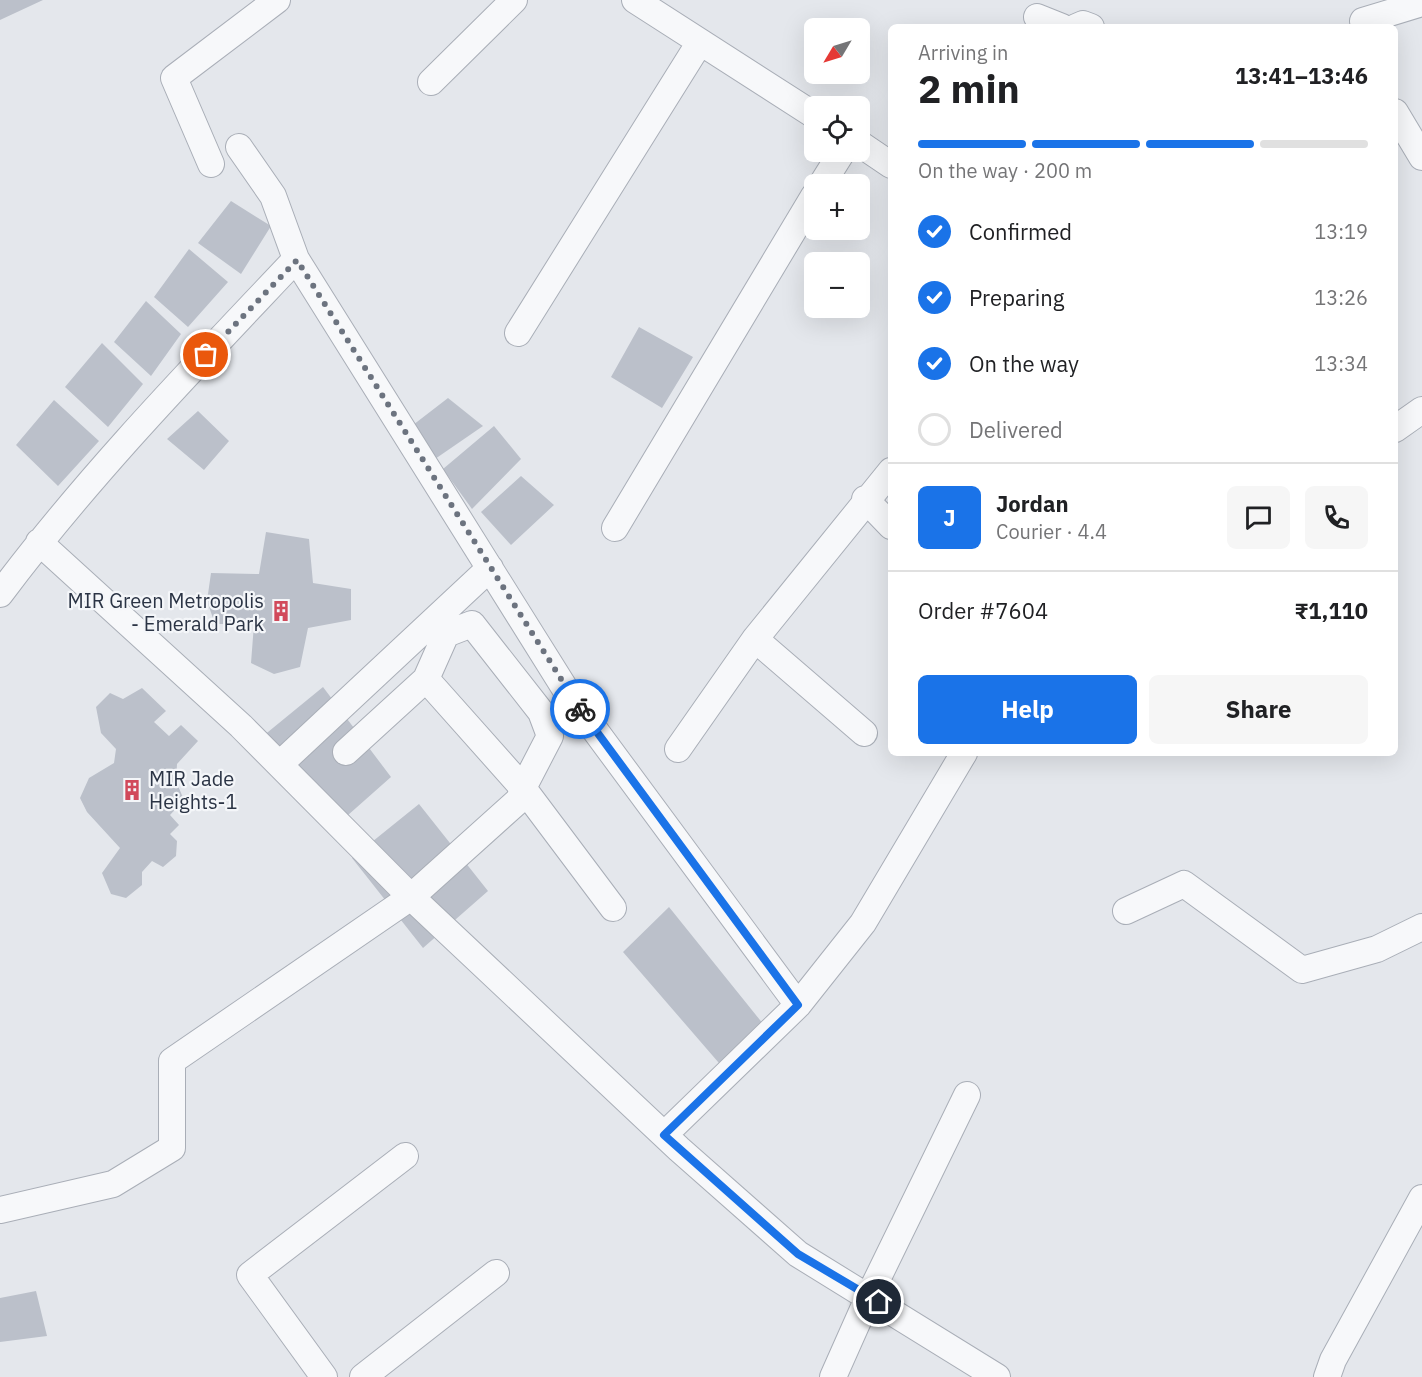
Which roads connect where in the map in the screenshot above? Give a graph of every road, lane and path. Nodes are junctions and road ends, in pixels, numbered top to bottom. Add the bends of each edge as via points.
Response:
1 (277, 0) edge
2 (514, 0) edge
3 (635, 0) edge
4 (1422, 3) edge
5 (1360, 16) edge
6 (1037, 17) dead end
7 (1054, 24) edge
8 (700, 42) junction
9 (431, 82) dead end
10 (804, 109) edge
11 (1398, 117) edge
12 (239, 147) dead end
13 (870, 151) edge
14 (1422, 157) edge
15 (888, 163) edge
16 (211, 164) dead end
17 (804, 213) edge
18 (297, 260) junction
19 (518, 333) dead end
20 (1422, 410) edge
21 (1398, 427) edge
22 (888, 474) edge
23 (865, 499) junction
24 (888, 523) edge
25 (615, 528) dead end
26 (39, 542) junction
27 (490, 568) junction
28 (0, 594) edge
29 (755, 639) junction
30 (426, 679) junction
31 (864, 733) dead end
32 (678, 749) dead end
33 (346, 752) dead end
34 (962, 756) edge
35 (280, 764) junction
36 (523, 788) junction
37 (411, 897) junction
38 (612, 908) dead end
39 (1126, 911) dead end
40 (1422, 927) edge
41 (798, 1005) junction
42 (967, 1095) dead end
43 (664, 1135) junction
44 (405, 1156) dead end
45 (1422, 1198) edge
46 (0, 1210) edge
47 (496, 1273) dead end
48 (869, 1296) junction
49 (324, 1377) edge
50 (363, 1377) edge
51 (833, 1377) edge
52 (997, 1377) edge
53 (1327, 1377) edge

1 - 16 street via 174,78
2 - 9 street
3 - 8 street
4 - 5 street
6 - 7 street
8 - 10 street
8 - 19 street
11 - 14 street
12 - 18 street via 273,196
13 - 15 street
17 - 25 street
18 - 26 street via 206,355
18 - 27 street
20 - 21 street
22 - 23 street
23 - 24 street
23 - 29 street
26 - 28 street
26 - 35 street
27 - 35 street
27 - 41 street via 569,695
29 - 31 street
29 - 32 street
30 - 33 street
30 - 36 street
30 - 36 street via 446,634 472,624 542,712 550,736
34 - 41 street via 863,923
35 - 37 street
36 - 37 street via 519,800
36 - 38 street
37 - 43 street
37 - 46 street via 172,1061 172,1148 113,1185
39 - 40 street via 1184,884 1302,970 1377,949
41 - 43 street
42 - 48 street
43 - 48 street via 798,1254
44 - 49 street via 250,1275
45 - 53 street
47 - 50 street
48 - 51 street
48 - 52 street

